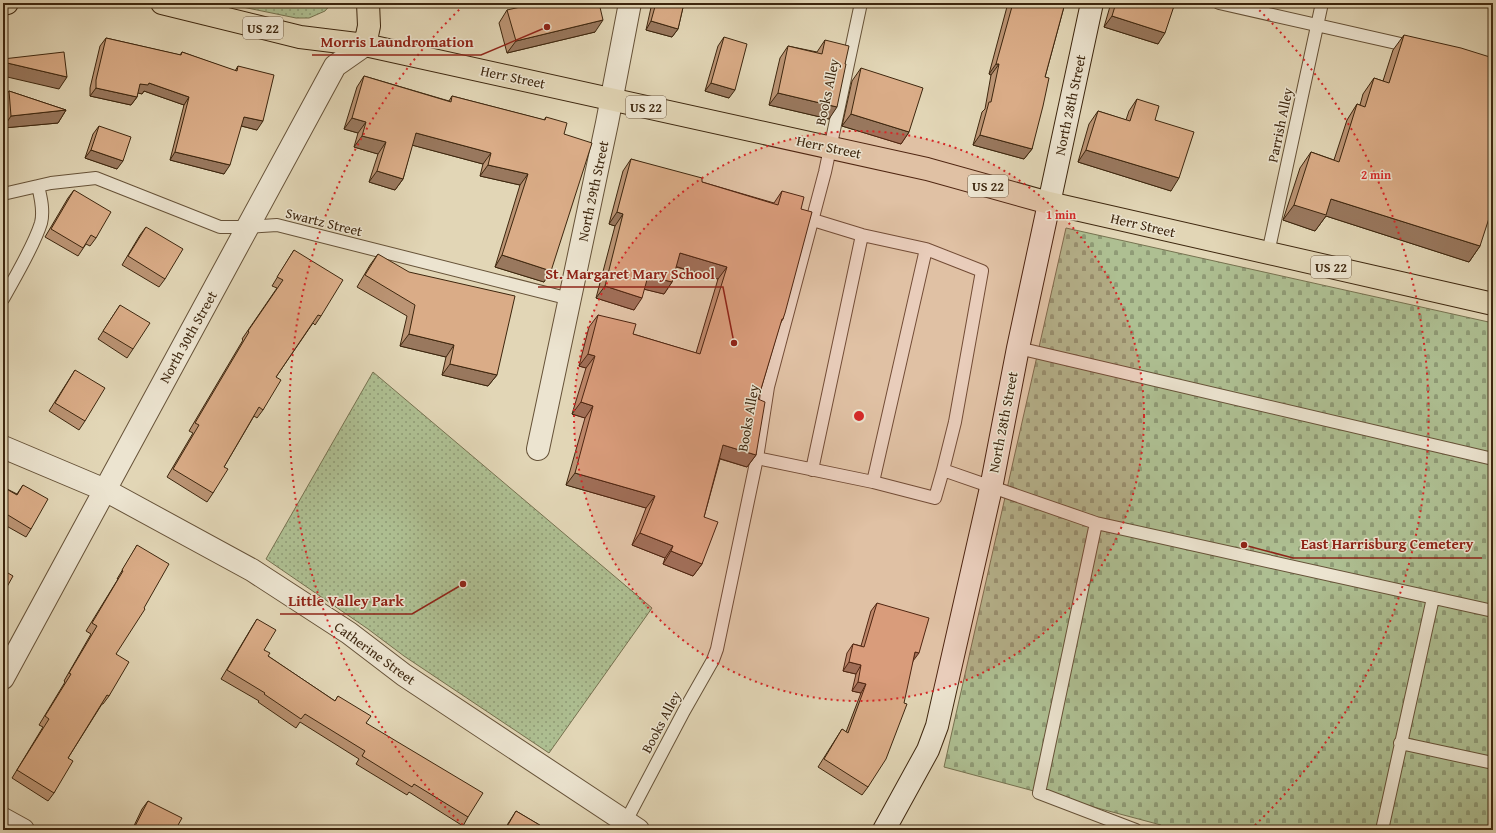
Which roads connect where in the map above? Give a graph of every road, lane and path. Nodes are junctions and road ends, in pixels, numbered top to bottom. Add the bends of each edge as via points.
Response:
1 (7, 3) edge
2 (162, 3) edge
3 (368, 3) edge
4 (630, 3) edge
5 (861, 3) edge
6 (1092, 3) edge
7 (1219, 3) edge
8 (1322, 3) edge
9 (3, 4) edge
10 (1317, 25) junction
11 (365, 45) junction
12 (1424, 49) edge
13 (612, 100) junction
14 (831, 148) junction
15 (38, 186) junction
16 (3, 194) edge
17 (1049, 203) junction
18 (813, 220) junction
19 (248, 227) junction
20 (862, 235) junction
21 (926, 249) junction
22 (1268, 253) junction
23 (3, 299) edge
24 (570, 299) junction
25 (1493, 304) edge
26 (1018, 348) junction
27 (3, 447) edge
28 (538, 449) dead end
29 (757, 458) junction
30 (1493, 459) edge
31 (812, 470) junction
32 (943, 470) junction
33 (873, 482) junction
34 (990, 488) junction
35 (105, 490) junction
36 (1096, 523) junction
37 (1433, 598) junction
38 (1493, 611) edge
39 (3, 678) edge
40 (1400, 744) junction
41 (1493, 763) edge
42 (3, 819) edge
43 (632, 826) edge
44 (23, 830) edge
45 (884, 830) edge
46 (1136, 830) edge
47 (1382, 830) edge

1 - 9 main road
2 - 11 main road, Herr Street / US 22 via 300,37
3 - 11 main road via 370,26
4 - 13 street, North 29th Street
5 - 14 lane, Books Alley
6 - 17 street, North 28th Street
7 - 10 lane
8 - 10 lane, Parrish Alley
10 - 12 lane
10 - 22 lane, Parrish Alley
11 - 13 main road, Herr Street / US 22
11 - 19 street, North 30th Street via 335,66
13 - 14 main road, Herr Street / US 22
13 - 24 street, North 29th Street
14 - 17 main road, Herr Street / US 22 via 927,169
14 - 18 lane, Books Alley
15 - 16 lane, Swartz Street
15 - 19 lane, Swartz Street via 96,178 220,227
15 - 23 lane via 42,202 41,222
17 - 22 main road, Herr Street / US 22
17 - 26 street, North 28th Street
18 - 20 lane
18 - 29 lane, Books Alley via 768,387
19 - 24 lane, Swartz Street via 277,225
19 - 35 street, North 30th Street
20 - 21 lane
20 - 31 lane
21 - 32 lane via 982,271 955,422
21 - 33 lane
22 - 25 main road, Herr Street / US 22
24 - 28 street, North 29th Street
26 - 30 lane
26 - 34 street, North 28th Street
27 - 35 street, Catherine Street
29 - 31 lane
29 - 43 lane, Books Alley via 717,649 684,711
31 - 33 lane
32 - 33 lane via 935,498
32 - 34 lane
34 - 36 lane
34 - 45 street, North 28th Street via 934,738
35 - 39 street, North 30th Street
35 - 43 street, Catherine Street via 252,570 349,633 404,675
36 - 37 lane
36 - 46 lane via 1039,793
37 - 38 lane
37 - 40 lane
40 - 41 lane
40 - 47 lane
42 - 44 street

